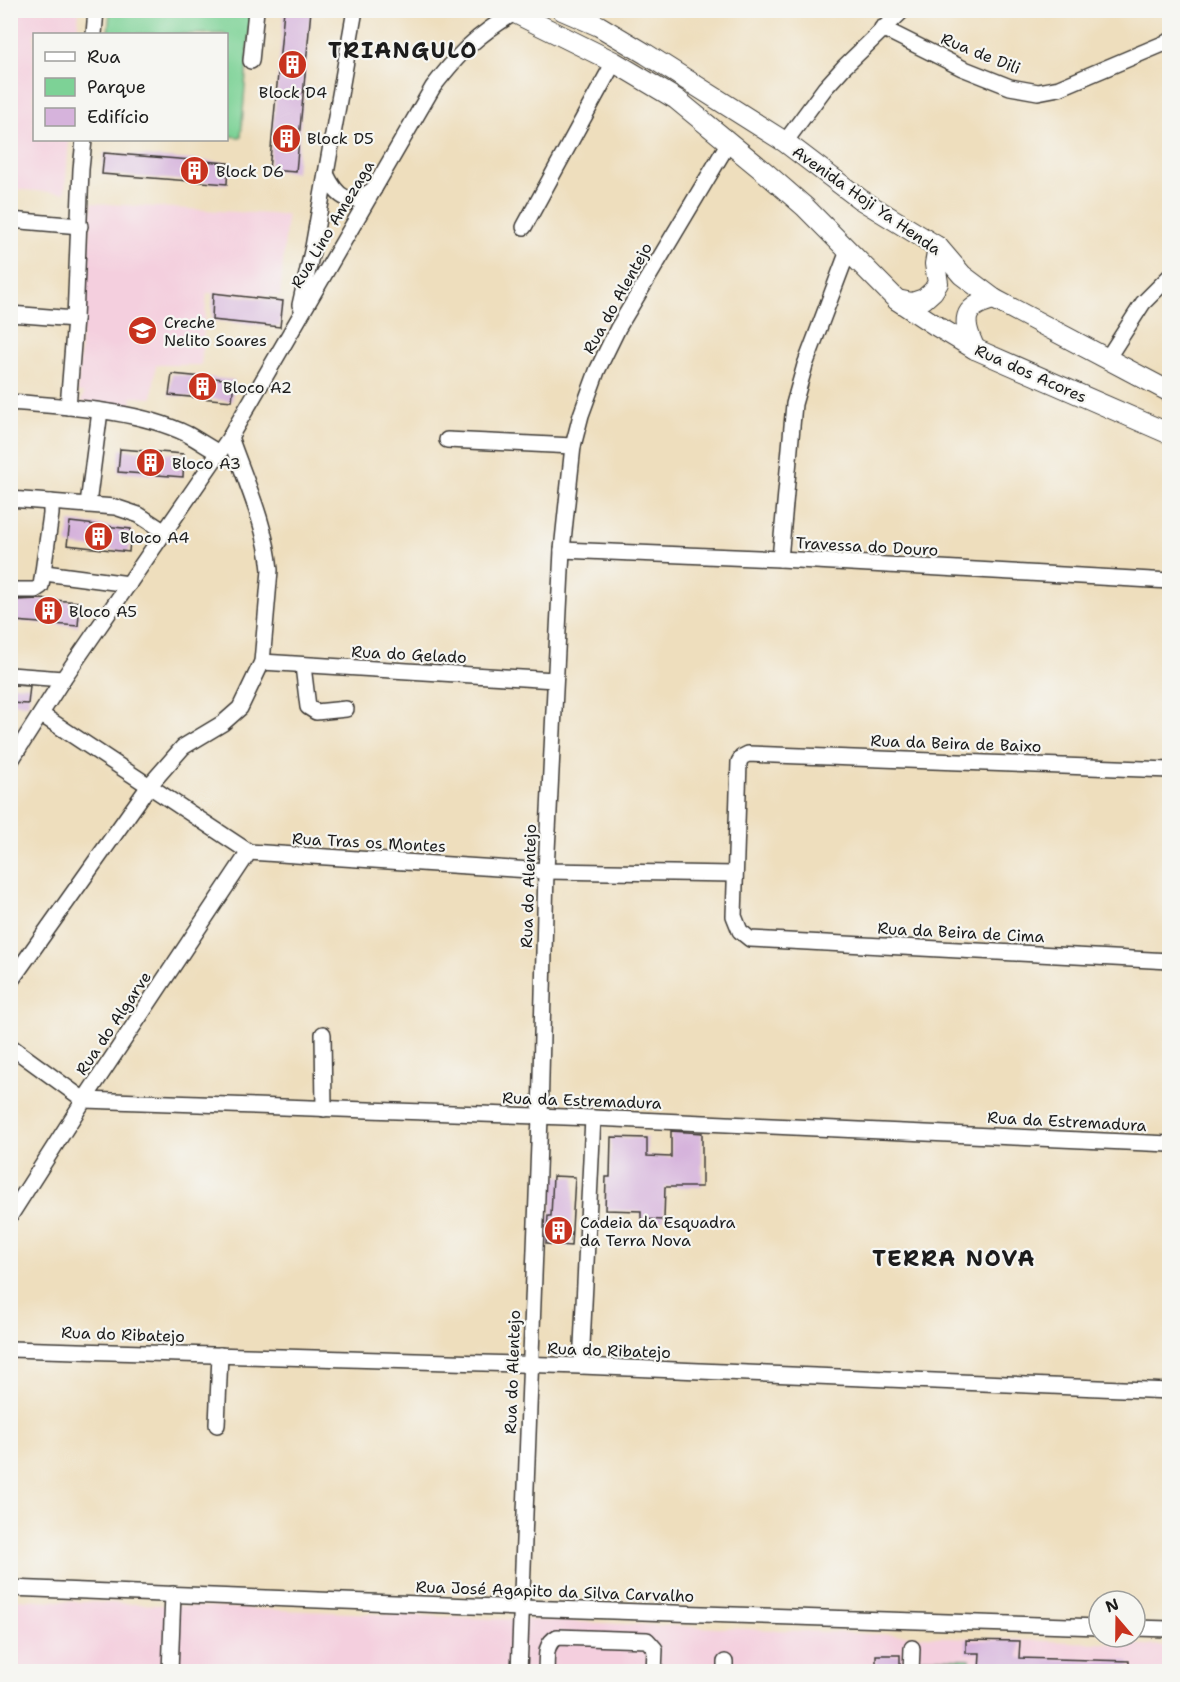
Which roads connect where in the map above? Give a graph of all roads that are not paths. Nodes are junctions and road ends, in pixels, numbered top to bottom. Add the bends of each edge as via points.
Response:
1 (96, 10) edge
2 (256, 10) edge
3 (355, 10) edge
4 (562, 10) edge
5 (903, 10) edge
6 (512, 12) edge
7 (882, 28) junction
8 (94, 33) edge
9 (1170, 41) edge
10 (251, 61) dead end
11 (614, 62) junction
12 (84, 141) edge
13 (729, 142) junction
14 (785, 142) junction
15 (326, 174) junction
16 (375, 188) junction
17 (10, 220) edge
18 (80, 226) junction
19 (524, 227) dead end
20 (938, 247) junction
21 (848, 251) junction
22 (1170, 276) edge
23 (994, 299) junction
24 (897, 300) junction
25 (10, 314) edge
26 (75, 319) junction
27 (297, 319) junction
28 (975, 349) junction
29 (1107, 359) junction
30 (1170, 392) edge
31 (10, 402) edge
32 (68, 407) junction
33 (100, 411) junction
34 (1170, 435) edge
35 (230, 437) junction
36 (447, 440) dead end
37 (573, 446) junction
38 (219, 453) junction
39 (10, 499) edge
40 (51, 502) junction
41 (88, 504) junction
42 (165, 532) junction
43 (562, 550) junction
44 (780, 559) junction
45 (43, 580) junction
46 (1170, 581) edge
47 (129, 584) junction
48 (10, 590) edge
49 (262, 662) junction
50 (303, 666) junction
51 (10, 675) edge
52 (63, 679) junction
53 (555, 680) junction
54 (346, 709) dead end
55 (42, 715) junction
56 (18, 740) edge
57 (10, 762) edge
58 (1170, 770) edge
59 (149, 786) junction
60 (249, 852) junction
61 (546, 871) junction
62 (735, 874) junction
63 (1170, 961) edge
64 (10, 982) edge
65 (323, 1034) dead end
66 (10, 1046) edge
67 (84, 1100) junction
68 (324, 1109) junction
69 (540, 1117) junction
70 (593, 1118) junction
71 (1170, 1144) edge
72 (10, 1216) edge
73 (11, 1349) edge
74 (220, 1355) junction
75 (531, 1365) junction
76 (582, 1366) junction
77 (1170, 1391) edge
78 (217, 1425) dead end
79 (10, 1588) edge
80 (173, 1593) junction
81 (522, 1608) junction
82 (1087, 1627) edge
83 (1147, 1628) edge
84 (1170, 1629) edge
85 (912, 1648) dead end
86 (170, 1671) edge
87 (519, 1671) edge
88 (546, 1671) edge
89 (654, 1671) edge
90 (911, 1671) edge

1 - 8 street
2 - 10 street
3 - 15 street, Rua Lino Amezaga
4 - 14 main road, Avenida Hoji Ya Henda via 618,37
5 - 7 street
6 - 11 main road
6 - 16 street, Rua Lino Amezaga via 464,48 447,68
7 - 9 street, Rua de Dili via 962,68 1010,87 1038,92 1059,88
7 - 14 street via 825,88
11 - 13 main road via 676,99
11 - 19 street
12 - 18 street
13 - 21 main road
13 - 37 street, Rua do Alentejo via 618,328 597,371
14 - 20 main road, Avenida Hoji Ya Henda via 861,199
15 - 16 street via 342,197 354,200
15 - 27 street, Rua Lino Amezaga
16 - 27 street, Rua Lino Amezaga
17 - 18 street
18 - 26 street
20 - 23 main road, Avenida Hoji Ya Henda via 962,275
20 - 24 main road via 938,283 933,291 912,303
21 - 24 main road
21 - 44 street via 794,404
22 - 29 street via 1143,303
23 - 28 main road via 979,302 967,318 966,331
23 - 29 main road, Avenida Hoji Ya Henda
24 - 28 main road, Rua dos Acores
25 - 26 street
26 - 32 street
27 - 35 street, Rua Lino Amezaga
28 - 34 main road, Rua dos Acores
29 - 30 main road, Avenida Hoji Ya Henda
31 - 32 street
32 - 33 street
33 - 38 street via 163,425
33 - 41 street
35 - 38 street, Rua Lino Amezaga
35 - 49 street via 268,555
36 - 37 street
37 - 43 street, Rua do Alentejo
38 - 42 street, Rua Lino Amezaga
39 - 40 street
40 - 41 street
40 - 45 street
41 - 42 street via 139,515
42 - 47 street, Rua Lino Amezaga
43 - 44 street, Travessa do Douro
43 - 53 street, Rua do Alentejo
44 - 46 street, Travessa do Douro
45 - 47 street
45 - 48 street via 35,590
47 - 52 street, Rua Lino Amezaga
49 - 50 street, Rua do Gelado
49 - 59 street via 233,716 190,741
50 - 53 street, Rua do Gelado
50 - 54 street via 308,707 316,712
51 - 52 street
52 - 55 street, Rua Lino Amezaga
53 - 61 street, Rua do Alentejo
55 - 56 street, Rua Lino Amezaga
55 - 59 street, Rua Tras os Montes
56 - 57 street, Rua Lino Amezaga
58 - 62 street, Rua da Beira de Baixo via 748,754 739,762
59 - 60 street, Rua Tras os Montes
59 - 64 street
60 - 61 street, Rua Tras os Montes
60 - 67 street, Rua do Algarve
61 - 62 street, Rua Tras os Montes
61 - 69 street, Rua do Alentejo
62 - 63 street, Rua da Beira de Cima via 734,916 740,930 750,939
65 - 68 street
66 - 67 street
67 - 68 street, Rua da Estremadura
67 - 72 street, Rua do Algarve
68 - 69 street, Rua da Estremadura
69 - 70 street, Rua da Estremadura
69 - 75 street, Rua do Alentejo
70 - 71 street, Rua da Estremadura
70 - 76 street
73 - 74 street, Rua do Ribatejo
74 - 75 street, Rua do Ribatejo
74 - 78 street
75 - 76 street, Rua do Ribatejo
75 - 81 street, Rua do Alentejo
76 - 77 street, Rua do Ribatejo
79 - 80 street, Rua José Agapito da Silva Carvalho
80 - 81 street, Rua José Agapito da Silva Carvalho
80 - 86 street
81 - 82 street, Rua José Agapito da Silva Carvalho
81 - 87 street, Rua do Alentejo
83 - 84 street
85 - 90 street
88 - 89 street via 547,1646 557,1637 647,1640 655,1649

